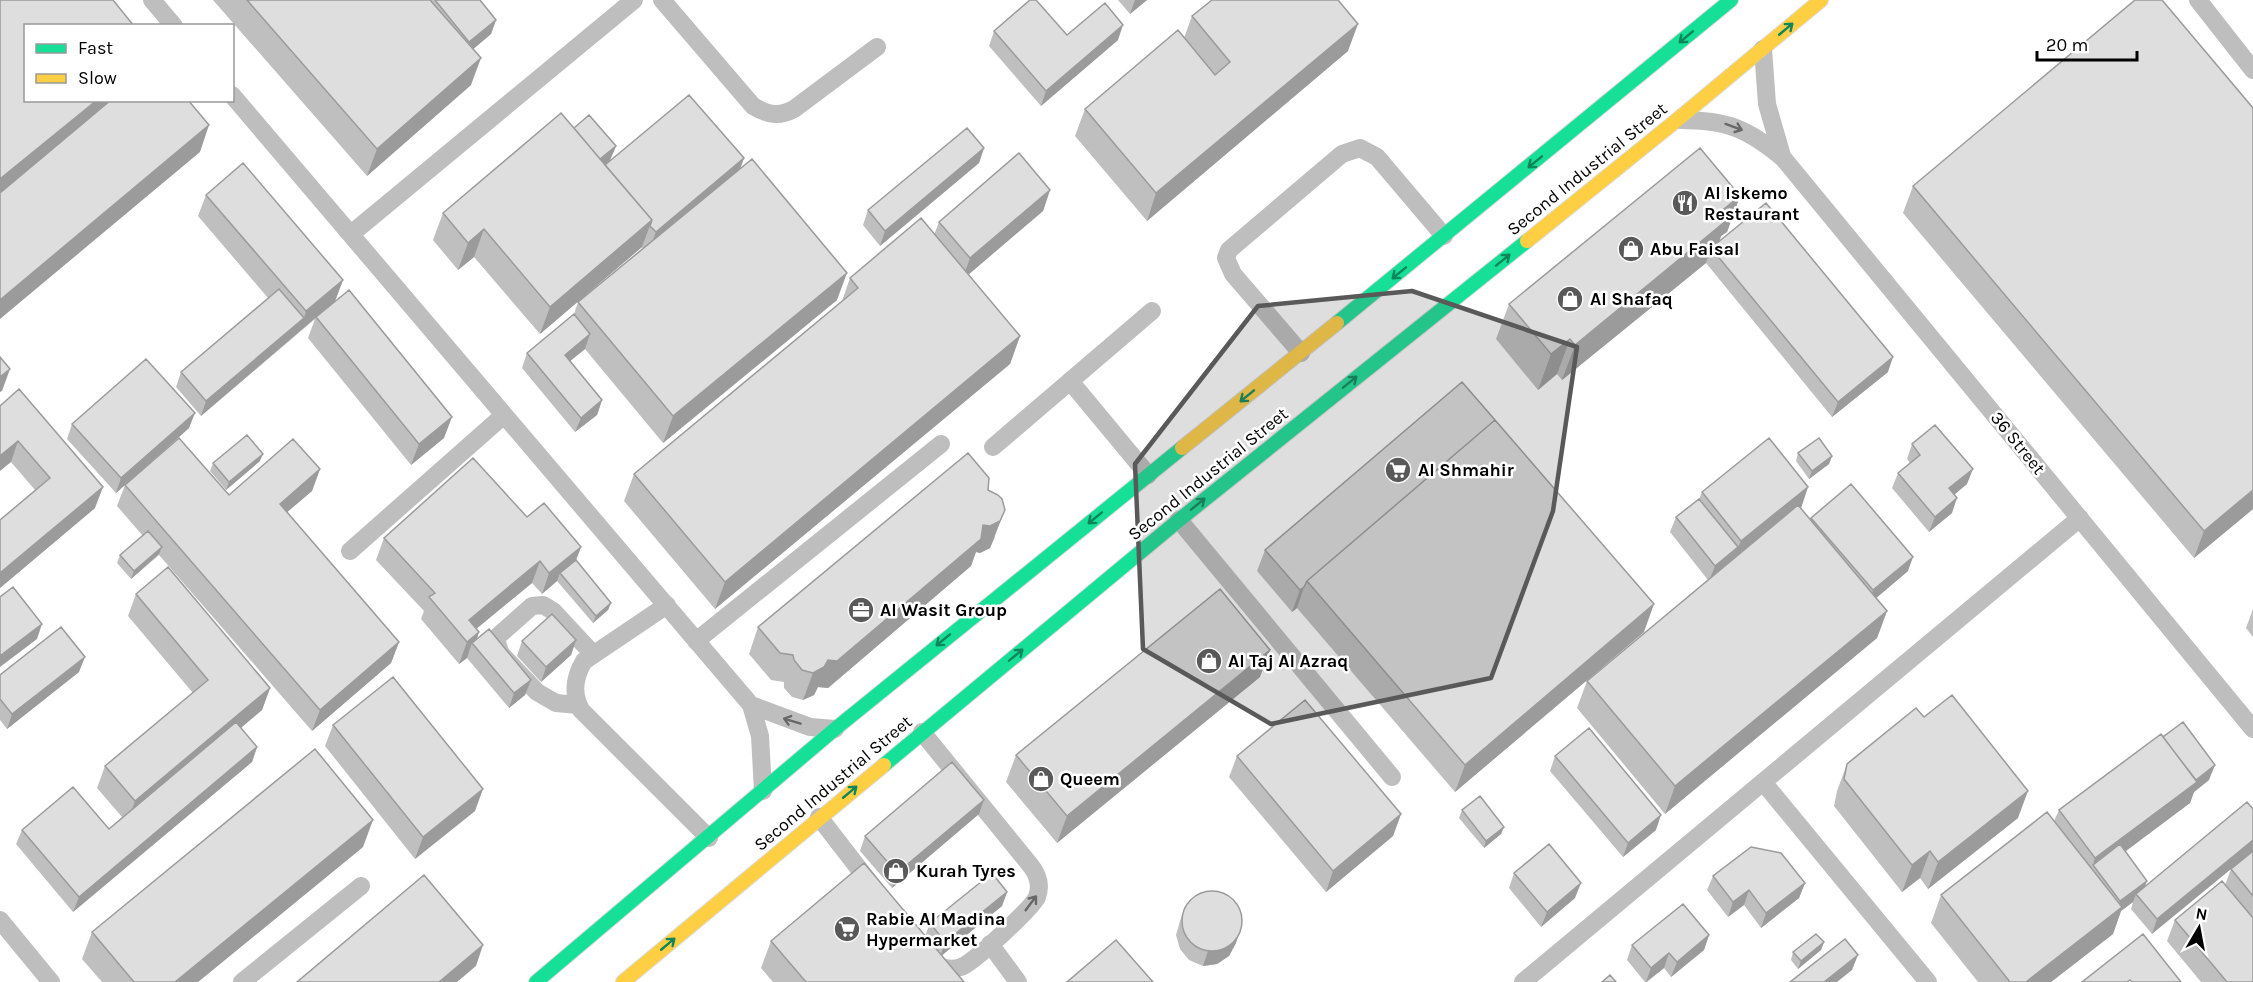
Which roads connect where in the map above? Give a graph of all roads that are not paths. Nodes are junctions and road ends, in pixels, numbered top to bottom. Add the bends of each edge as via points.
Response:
1 (152, 0) edge
2 (634, 0) edge
3 (662, 0) edge
4 (1731, 0) edge
5 (1821, 0) edge
6 (2198, 0) edge
7 (172, 24) edge
8 (877, 47) dead end
9 (1763, 49) junction
10 (2253, 70) edge
11 (234, 97) edge
12 (1677, 120) junction
13 (1783, 158) junction
14 (351, 234) junction
15 (1444, 236) junction
16 (1152, 311) dead end
17 (1301, 353) junction
18 (1070, 381) junction
19 (504, 415) junction
20 (941, 444) dead end
21 (993, 447) dead end
22 (1148, 475) junction
23 (2080, 518) junction
24 (1179, 520) junction
25 (350, 551) dead end
26 (667, 605) junction
27 (696, 641) junction
28 (593, 654) junction
29 (578, 705) junction
30 (751, 705) junction
31 (835, 729) junction
32 (2253, 729) edge
33 (922, 732) junction
34 (1392, 777) dead end
35 (1763, 782) junction
36 (763, 791) junction
37 (819, 817) junction
38 (709, 838) junction
39 (361, 885) dead end
40 (881, 898) edge
41 (0, 920) edge
42 (990, 944) junction
43 (923, 951) edge
44 (51, 982) edge
45 (242, 982) edge
46 (536, 982) edge
47 (623, 982) edge
48 (1018, 982) edge
49 (1523, 982) edge
50 (1928, 982) edge

1 - 7 lane
2 - 14 lane
3 - 8 lane via 753,106 773,115 794,109
4 -> 15 main road, Second Industrial Street
9 -> 5 main road, Second Industrial Street
6 - 10 lane
9 - 12 main road, Second Industrial Street
9 - 13 lane, 36 Street via 1767,104
11 - 14 lane
12 -> 13 lane, 36 Street via 1706,120 1734,126 1760,139
24 -> 12 main road, Second Industrial Street
13 - 23 lane, 36 Street
14 - 19 lane
15 -> 17 main road, Second Industrial Street
15 - 17 lane via 1369,151 1360,148 1342,154 1229,250 1226,258 1233,274
16 - 18 lane
17 -> 22 main road, Second Industrial Street
18 - 21 lane
18 - 22 lane
19 - 25 lane
19 - 26 lane
20 - 27 lane
22 -> 31 main road, Second Industrial Street
23 - 32 lane, 36 Street
23 - 35 lane
33 -> 24 main road, Second Industrial Street
24 - 34 lane
26 - 27 lane
26 - 28 lane
27 - 30 lane
28 - 29 lane via 578,672
28 - 29 lane via 543,604 532,606 498,636 501,654 537,693 556,703
29 - 38 lane
31 -> 30 lane via 810,726
30 - 36 lane via 760,736
31 - 36 main road, Second Industrial Street
37 -> 33 main road, Second Industrial Street
42 -> 33 lane via 1033,903 1038,880 1031,866
35 - 49 lane
35 - 50 lane
36 - 38 main road, Second Industrial Street
37 - 40 lane
47 -> 37 main road, Second Industrial Street
38 - 46 main road, Second Industrial Street
39 - 45 lane
41 - 44 lane
42 - 43 lane via 959,968 942,968
42 - 48 lane

